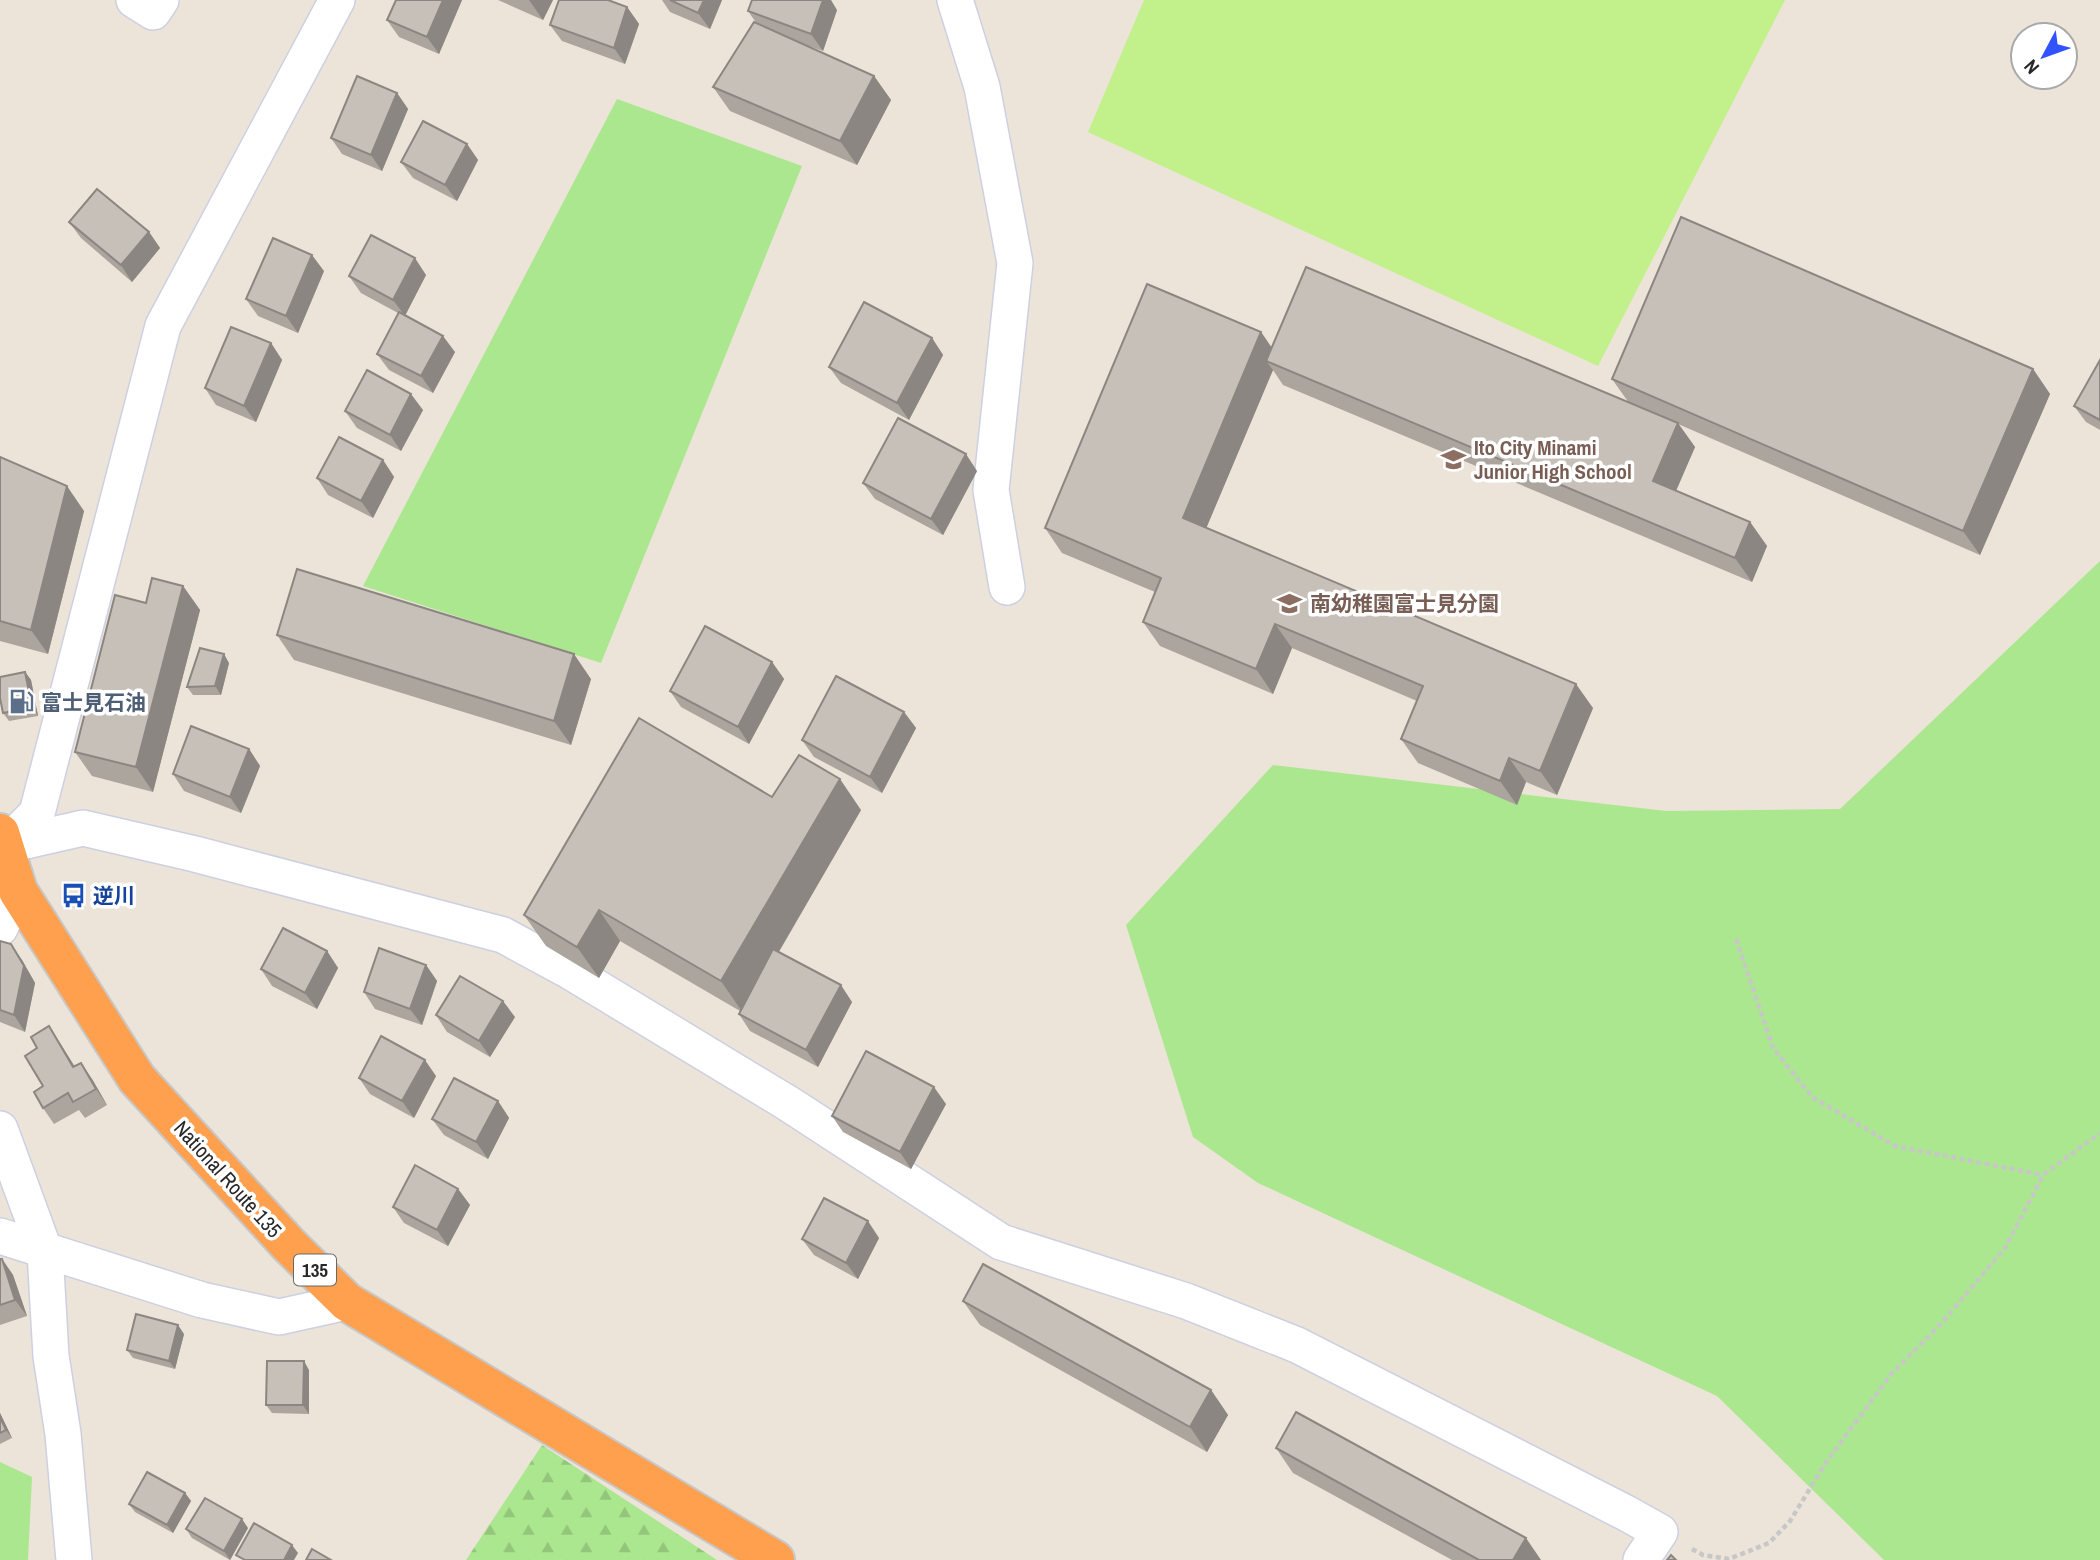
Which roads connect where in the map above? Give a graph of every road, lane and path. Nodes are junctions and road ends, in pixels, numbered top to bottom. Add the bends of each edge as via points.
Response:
1 (134, 0) edge
2 (161, 0) edge
3 (337, 0) edge
4 (955, 0) edge
5 (1007, 587) dead end
6 (2, 840) edge
7 (18, 891) junction
8 (0, 928) edge
9 (1736, 939) dead end
10 (0, 1129) edge
11 (2100, 1133) edge
12 (2043, 1175) junction
13 (0, 1236) edge
14 (45, 1252) junction
15 (347, 1302) junction
16 (1660, 1532) junction
17 (72, 1555) edge
18 (775, 1560) edge
19 (1641, 1560) edge

1 - 2 street via 153,12
3 - 6 street via 163,326 37,813
4 - 5 street via 982,87 1015,263 991,491
6 - 7 highway, National Route 135 / 135
6 - 16 street via 83,828 503,935 789,1104 1001,1242 1186,1301 1297,1345
7 - 8 street
7 - 15 highway, National Route 135 / 135 via 137,1079
9 - 12 path via 1773,1048 1812,1097 1895,1146
10 - 14 street
11 - 12 path
12 - 16 path via 2005,1248 1892,1373 1827,1461 1790,1521 1769,1543 1729,1559 1703,1555
13 - 14 street
14 - 15 street via 202,1300 279,1317
14 - 17 street
15 - 18 highway, National Route 135 / 135
16 - 19 street

